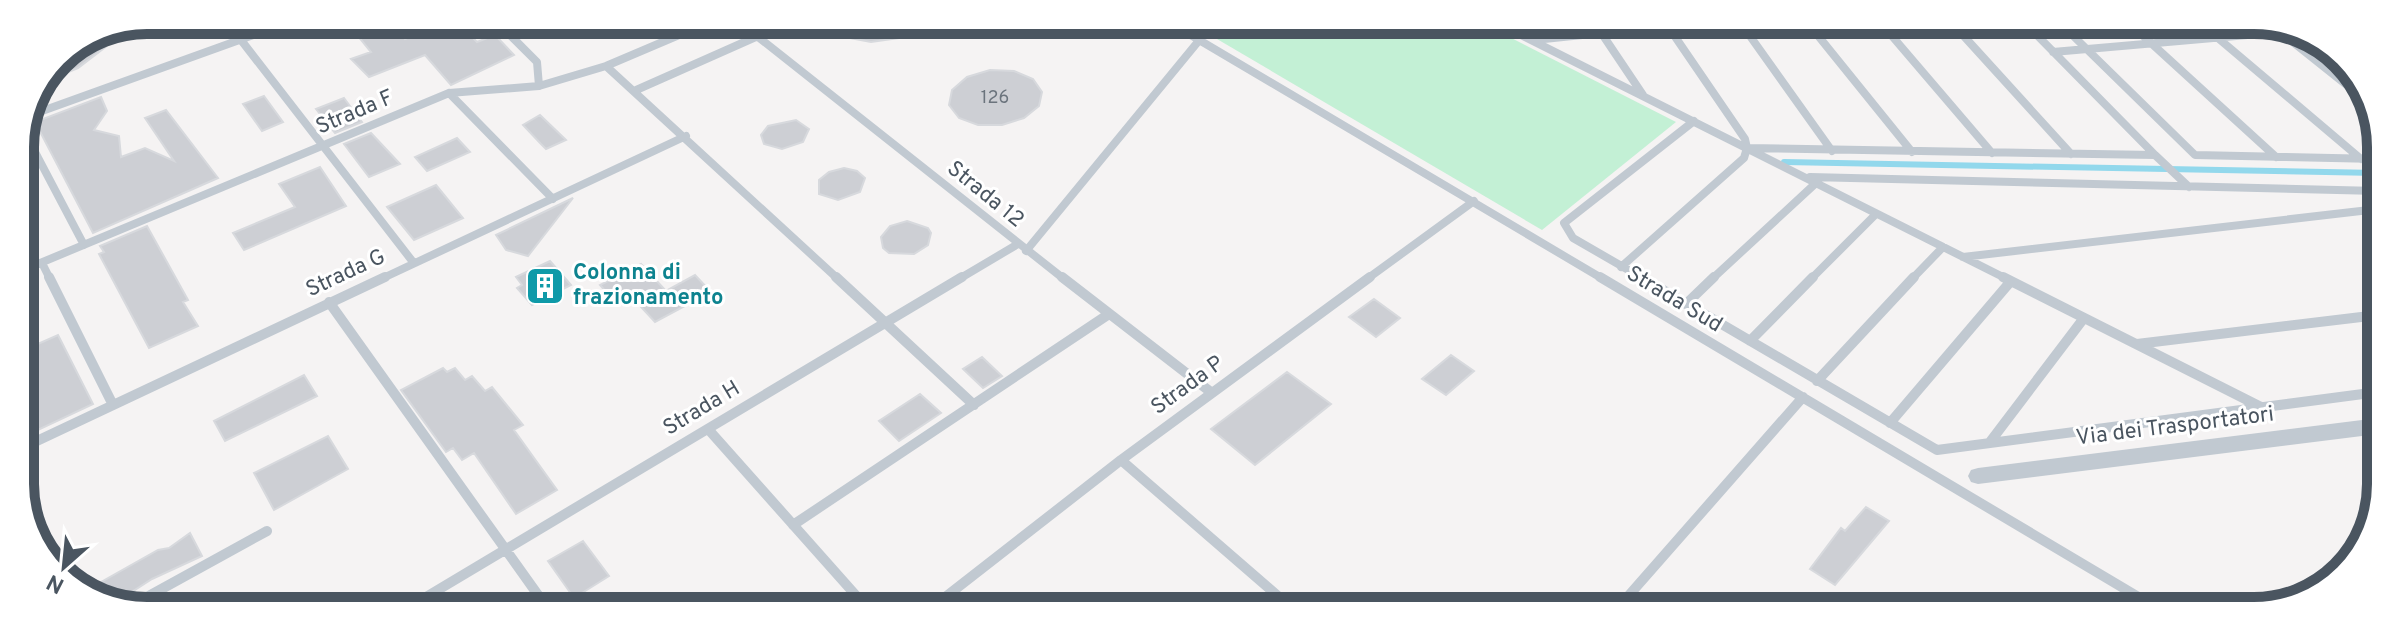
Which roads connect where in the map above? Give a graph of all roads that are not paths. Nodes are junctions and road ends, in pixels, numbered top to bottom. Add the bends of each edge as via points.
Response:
1 (257, 34) edge
2 (509, 34) edge
3 (681, 34) edge
4 (755, 34) edge
5 (1188, 34) edge
6 (1205, 34) edge
7 (1519, 34) edge
8 (1531, 34) edge
9 (1594, 34) edge
10 (1605, 34) edge
11 (1674, 34) edge
12 (1749, 34) edge
13 (1817, 34) edge
14 (1890, 34) edge
15 (1962, 34) edge
16 (2037, 34) edge
17 (2069, 34) edge
18 (2141, 34) edge
19 (2213, 34) edge
20 (2254, 34) edge
21 (758, 36) junction
22 (2216, 37) junction
23 (241, 40) junction
24 (2291, 40) edge
25 (1200, 41) junction
26 (1539, 44) junction
27 (2151, 44) junction
28 (2082, 49) junction
29 (2057, 52) junction
30 (606, 66) junction
31 (539, 86) junction
32 (2351, 88) edge
33 (634, 91) junction
34 (449, 93) junction
35 (1644, 96) junction
36 (40, 112) edge
37 (1694, 121) junction
38 (686, 136) junction
39 (323, 147) junction
40 (1747, 148) junction
41 (34, 150) edge
42 (1832, 151) junction
43 (1912, 152) junction
44 (1992, 153) junction
45 (2071, 154) junction
46 (2276, 157) junction
47 (2159, 158) junction
48 (2361, 159) junction
49 (2367, 159) edge
50 (1804, 177) junction
51 (1816, 183) junction
52 (2189, 187) junction
53 (2367, 191) edge
54 (553, 199) junction
55 (1474, 201) junction
56 (2367, 210) edge
57 (1876, 214) junction
58 (84, 245) junction
59 (1943, 247) junction
60 (1022, 248) junction
61 (1963, 257) junction
62 (413, 262) junction
63 (42, 263) junction
64 (34, 266) edge
65 (1621, 267) junction
66 (2011, 281) junction
67 (329, 302) junction
68 (1686, 304) junction
69 (1109, 314) junction
70 (2367, 316) edge
71 (2084, 318) junction
72 (885, 323) junction
73 (1750, 341) junction
74 (2137, 344) junction
75 (1817, 381) junction
76 (1212, 393) junction
77 (2367, 393) edge
78 (1803, 397) junction
79 (113, 405) junction
80 (974, 405) junction
81 (2261, 407) junction
82 (1890, 423) junction
83 (2367, 427) edge
84 (708, 429) junction
85 (34, 442) edge
86 (1990, 442) junction
87 (1121, 460) junction
88 (1978, 476) dead end
89 (793, 525) junction
90 (267, 531) dead end
91 (504, 550) junction
92 (147, 597) edge
93 (426, 597) edge
94 (539, 597) edge
95 (857, 597) edge
96 (945, 597) edge
97 (1279, 597) edge
98 (1627, 597) edge
99 (2139, 597) edge

1 - 23 lane
2 - 31 lane via 537,62
3 - 30 lane, Strada F
4 - 21 lane, Strada 12
5 - 25 lane, Strada Sud
6 - 25 lane, Strada H
7 - 26 lane
8 - 26 lane
9 - 26 lane via 1544,39
10 - 35 lane
11 - 40 lane
12 - 42 lane
13 - 43 lane
14 - 44 lane
15 - 45 lane
16 - 29 lane
17 - 28 lane
18 - 27 lane
19 - 22 lane
20 - 22 lane
21 - 33 lane
21 - 60 lane, Strada 12
22 - 27 lane
22 - 48 lane
23 - 36 lane
23 - 39 lane
24 - 32 lane
25 - 55 lane, Strada Sud
25 - 60 lane, Strada H
26 - 35 lane
27 - 28 lane
27 - 46 lane
28 - 29 lane
28 - 46 lane via 2195,155
29 - 47 lane
30 - 31 lane, Strada F
30 - 33 lane
31 - 34 lane, Strada F
33 - 38 lane
34 - 39 lane, Strada F
34 - 54 lane
35 - 37 lane
37 - 40 lane
37 - 65 lane via 1564,223 1573,238
38 - 54 lane, Strada G
38 - 72 lane
39 - 58 lane, Strada F
39 - 62 lane
40 - 42 lane
40 - 50 lane
40 - 65 lane via 1744,158
41 - 58 lane
42 - 43 lane
43 - 44 lane
44 - 45 lane
45 - 47 lane
46 - 48 lane
47 - 52 lane
48 - 49 lane
50 - 51 lane
50 - 52 lane
51 - 57 lane
51 - 68 lane
52 - 53 lane
54 - 62 lane, Strada G
55 - 76 lane, Strada P
55 - 78 lane, Strada Sud
56 - 61 lane
57 - 59 lane
57 - 73 lane
58 - 63 lane, Strada F
59 - 61 lane
59 - 75 lane
60 - 69 lane, Strada 12
60 - 72 lane, Strada H
61 - 66 lane
62 - 67 lane, Strada G
63 - 64 lane, Strada F
63 - 79 lane
65 - 68 lane
66 - 71 lane
66 - 82 lane
67 - 79 lane, Strada G
67 - 91 lane
68 - 73 lane
69 - 76 lane, Strada 12
69 - 80 lane
70 - 74 lane
71 - 74 lane
71 - 86 lane
72 - 80 lane
72 - 84 lane, Strada H
73 - 75 lane
74 - 81 lane
75 - 82 lane
76 - 87 lane, Strada P
77 - 81 lane
78 - 98 lane
78 - 99 lane, Strada Sud
79 - 85 lane, Strada G
80 - 89 lane
81 - 86 lane
82 - 86 lane via 1937,450
83 - 88 street, Via dei Trasportatori
84 - 89 lane
84 - 91 lane, Strada H
87 - 96 lane, Strada P
87 - 97 lane
89 - 95 lane
90 - 92 lane
91 - 93 lane, Strada H
91 - 94 lane

